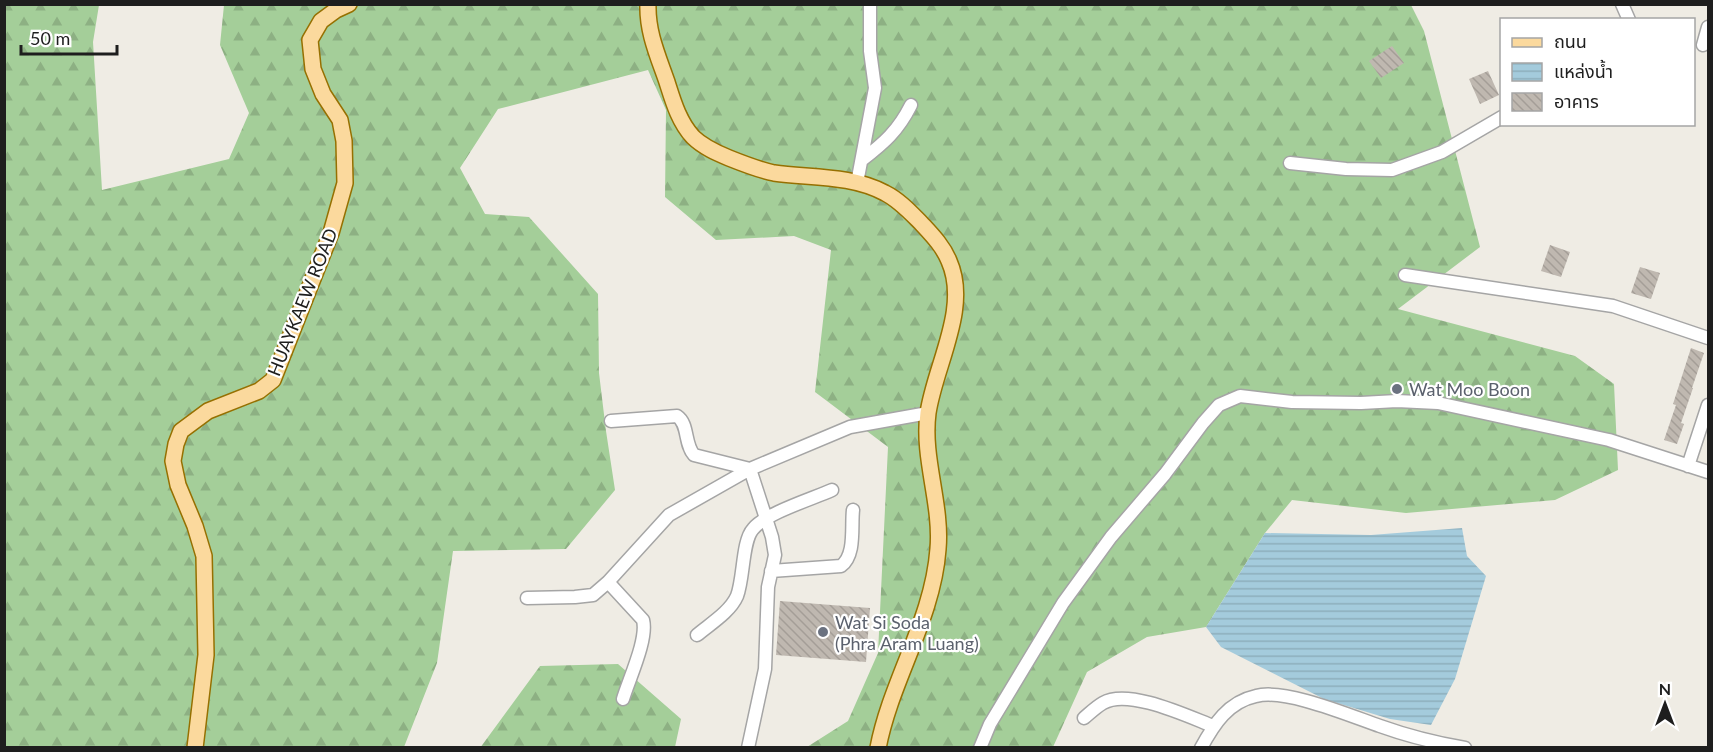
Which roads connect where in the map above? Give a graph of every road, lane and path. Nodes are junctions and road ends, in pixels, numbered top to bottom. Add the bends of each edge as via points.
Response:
1 (349, 4) edge
2 (648, 4) edge
3 (870, 4) edge
4 (1622, 4) edge
5 (1628, 18) edge
6 (1708, 27) edge
7 (1702, 45) edge
8 (911, 105) dead end
9 (1500, 118) edge
10 (862, 160) junction
11 (1290, 163) dead end
12 (857, 183) junction
13 (1405, 275) dead end
14 (1708, 338) edge
15 (1708, 405) edge
16 (928, 413) junction
17 (610, 421) dead end
18 (1688, 466) junction
19 (750, 469) junction
20 (1708, 472) edge
21 (832, 490) dead end
22 (853, 510) dead end
23 (765, 519) junction
24 (771, 570) junction
25 (608, 582) junction
26 (527, 598) dead end
27 (697, 635) dead end
28 (623, 699) dead end
29 (1084, 718) dead end
30 (1213, 726) junction
31 (195, 747) edge
32 (748, 747) edge
33 (878, 747) edge
34 (980, 747) edge
35 (1201, 747) edge
36 (1465, 747) edge

1 - 31 main road, HUAYKAEW ROAD via 321,21 310,40 312,69 340,120 344,141 345,183 332,233 273,380 259,391 208,411 181,431 176,444 173,461 178,485 204,556 206,655
2 - 12 main road via 650,33 679,116 693,136 715,152 771,172
3 - 10 street via 875,88
4 - 5 street
6 - 7 street
8 - 10 street via 889,139
9 - 11 street via 1442,152 1392,170
10 - 12 street
12 - 16 main road via 885,193 907,209 938,241 956,282 953,316
13 - 14 street via 1613,306
15 - 18 street
16 - 19 street via 850,427
16 - 33 main road via 938,549 933,581
17 - 19 street via 680,417 694,455
18 - 20 street
18 - 34 street via 1609,440 1438,403 1292,402 1240,396 1219,405 1111,537 1057,613 990,723
19 - 23 street
19 - 25 street via 669,515
21 - 23 street
22 - 24 street via 849,553 844,564
23 - 24 street via 775,555
23 - 27 street via 748,536 741,582 732,604
24 - 32 street via 765,669
25 - 26 street via 593,595
25 - 28 street via 643,620 644,626
29 - 30 street via 1104,702 1129,699
30 - 35 street
30 - 36 street via 1231,706 1257,695 1285,696 1438,744

